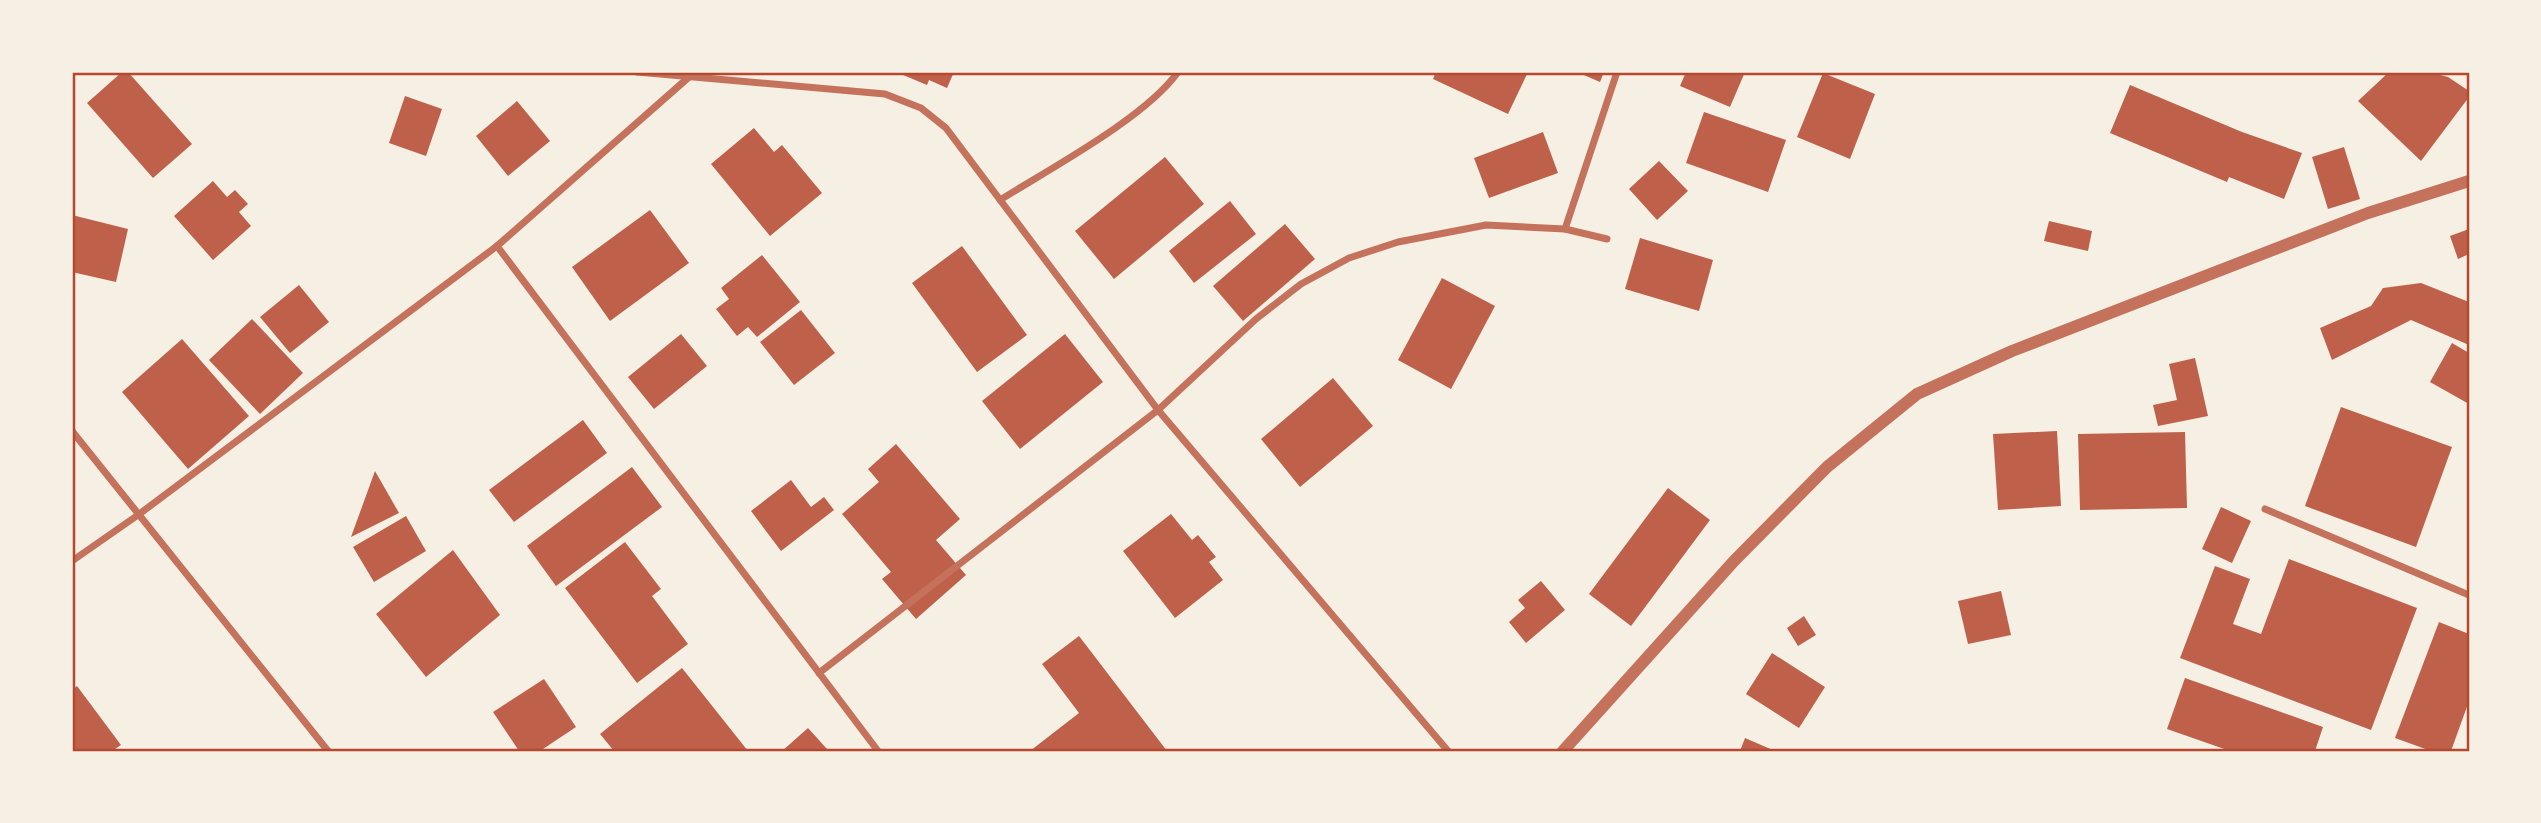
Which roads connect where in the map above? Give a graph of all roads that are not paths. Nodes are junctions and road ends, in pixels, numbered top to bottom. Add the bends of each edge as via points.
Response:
1 (637, 72) edge
2 (1178, 72) edge
3 (1617, 72) edge
4 (689, 74) edge
5 (2469, 181) edge
6 (1000, 200) junction
7 (1565, 229) junction
8 (1607, 239) dead end
9 (497, 246) junction
10 (1158, 410) junction
11 (72, 431) edge
12 (2265, 509) dead end
13 (138, 515) junction
14 (72, 561) edge
15 (2469, 595) edge
16 (819, 673) junction
17 (328, 751) edge
18 (878, 751) edge
19 (1448, 751) edge
20 (1563, 751) edge

1 - 4 street
2 - 6 street via 1166,89 1132,115
3 - 7 street
4 - 6 street via 885,94 921,108 946,128
4 - 9 street
5 - 20 street via 2356,218 2012,351 1917,394 1827,467 1752,542
6 - 10 street
7 - 8 street
7 - 10 street via 1486,225 1398,242 1349,258 1301,284 1256,319
9 - 13 street
9 - 16 street
10 - 16 street
10 - 19 street
11 - 13 street
12 - 15 street
13 - 14 street
13 - 17 street
16 - 18 street

